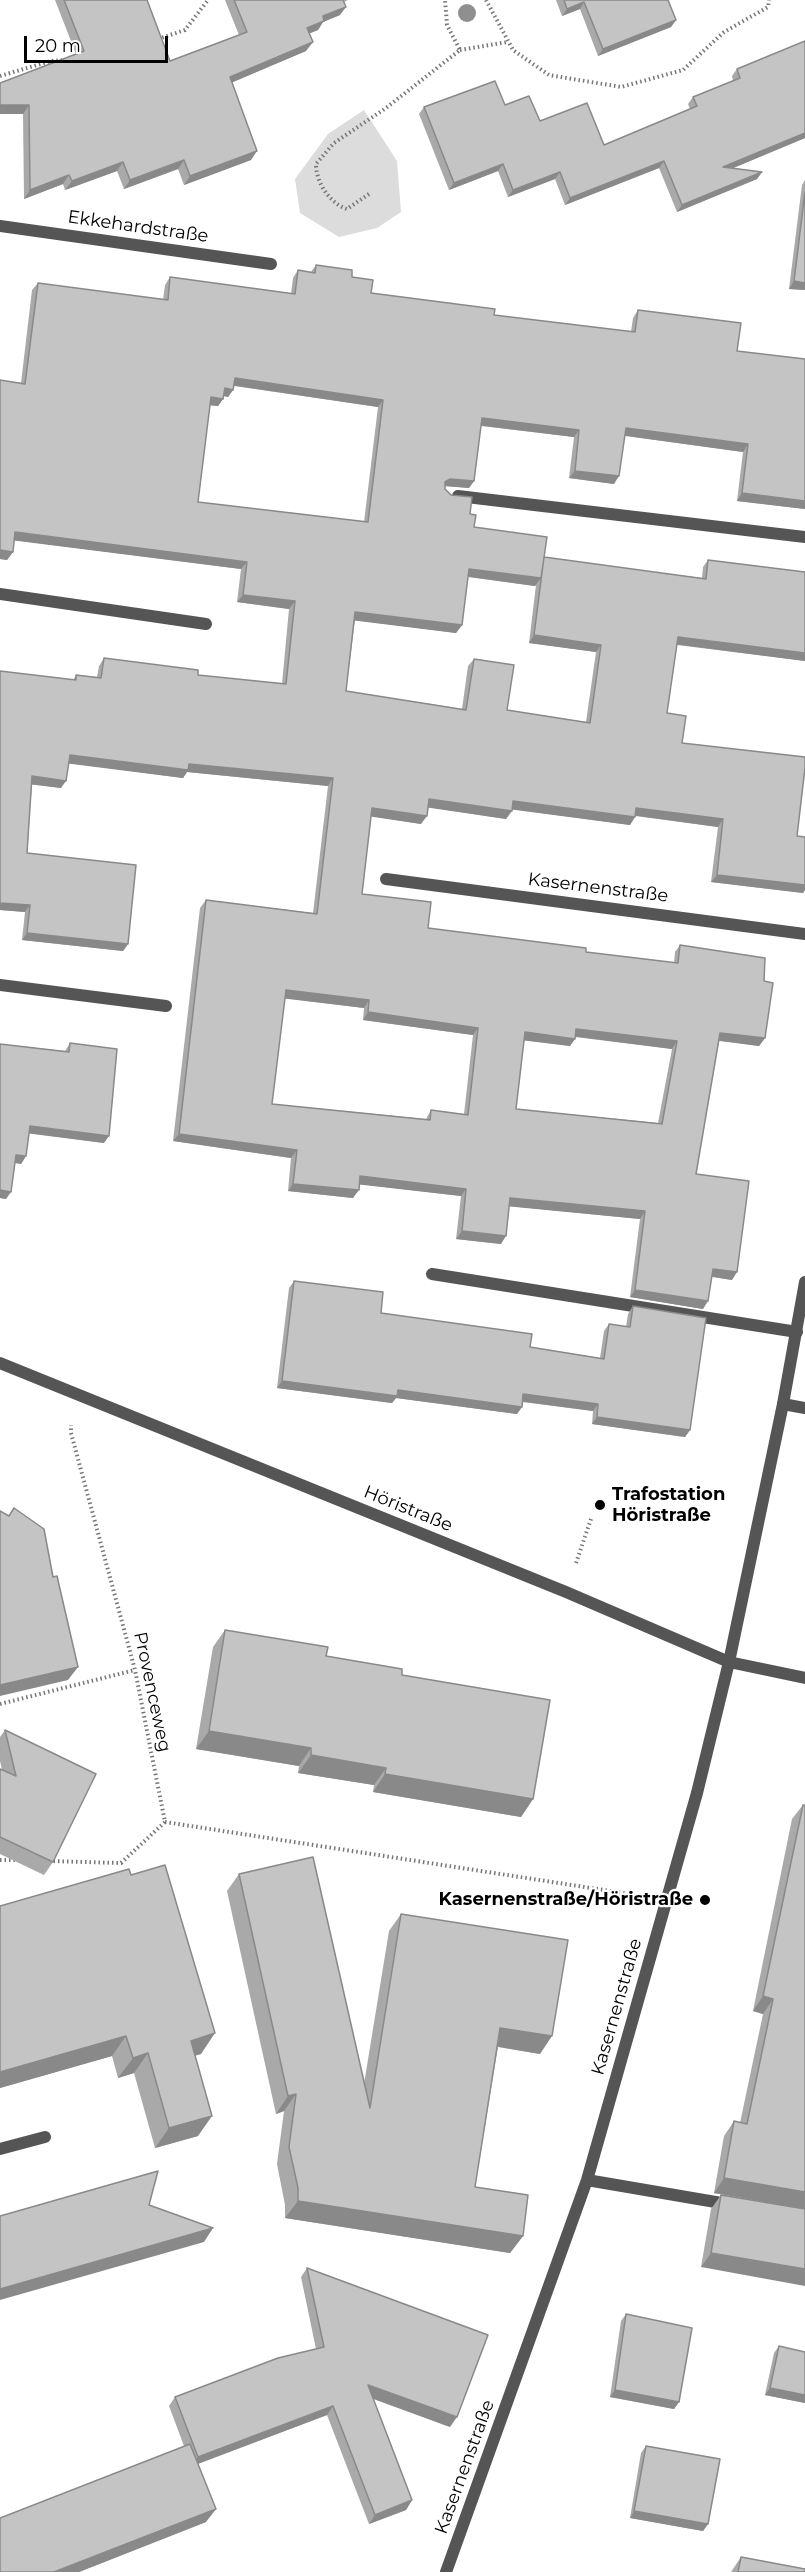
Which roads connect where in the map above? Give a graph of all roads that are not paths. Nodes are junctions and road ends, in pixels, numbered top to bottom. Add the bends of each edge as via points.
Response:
1 (0, 226) edge
2 (271, 264) dead end
3 (447, 494) edge
4 (805, 537) edge
5 (0, 594) edge
6 (206, 624) dead end
7 (386, 879) dead end
8 (805, 933) edge
9 (0, 985) edge
10 (166, 1006) dead end
11 (432, 1274) dead end
12 (805, 1282) edge
13 (797, 1332) junction
14 (0, 1363) edge
15 (783, 1404) junction
16 (805, 1408) edge
17 (729, 1662) junction
18 (805, 1678) edge
19 (45, 2137) dead end
20 (0, 2149) edge
21 (587, 2180) junction
22 (748, 2207) edge
23 (446, 2572) edge

1 - 2 street, Ekkehardstraße
3 - 4 street
5 - 6 street
7 - 8 street, Kasernenstraße
9 - 10 street
11 - 13 street
12 - 13 street, Kasernenstraße
13 - 15 street, Kasernenstraße
14 - 17 street, Höristraße
15 - 16 street
15 - 17 street, Kasernenstraße
17 - 18 street, Höristraße
17 - 21 street, Kasernenstraße via 697,1793
19 - 20 street
21 - 22 street
21 - 23 street, Kasernenstraße

